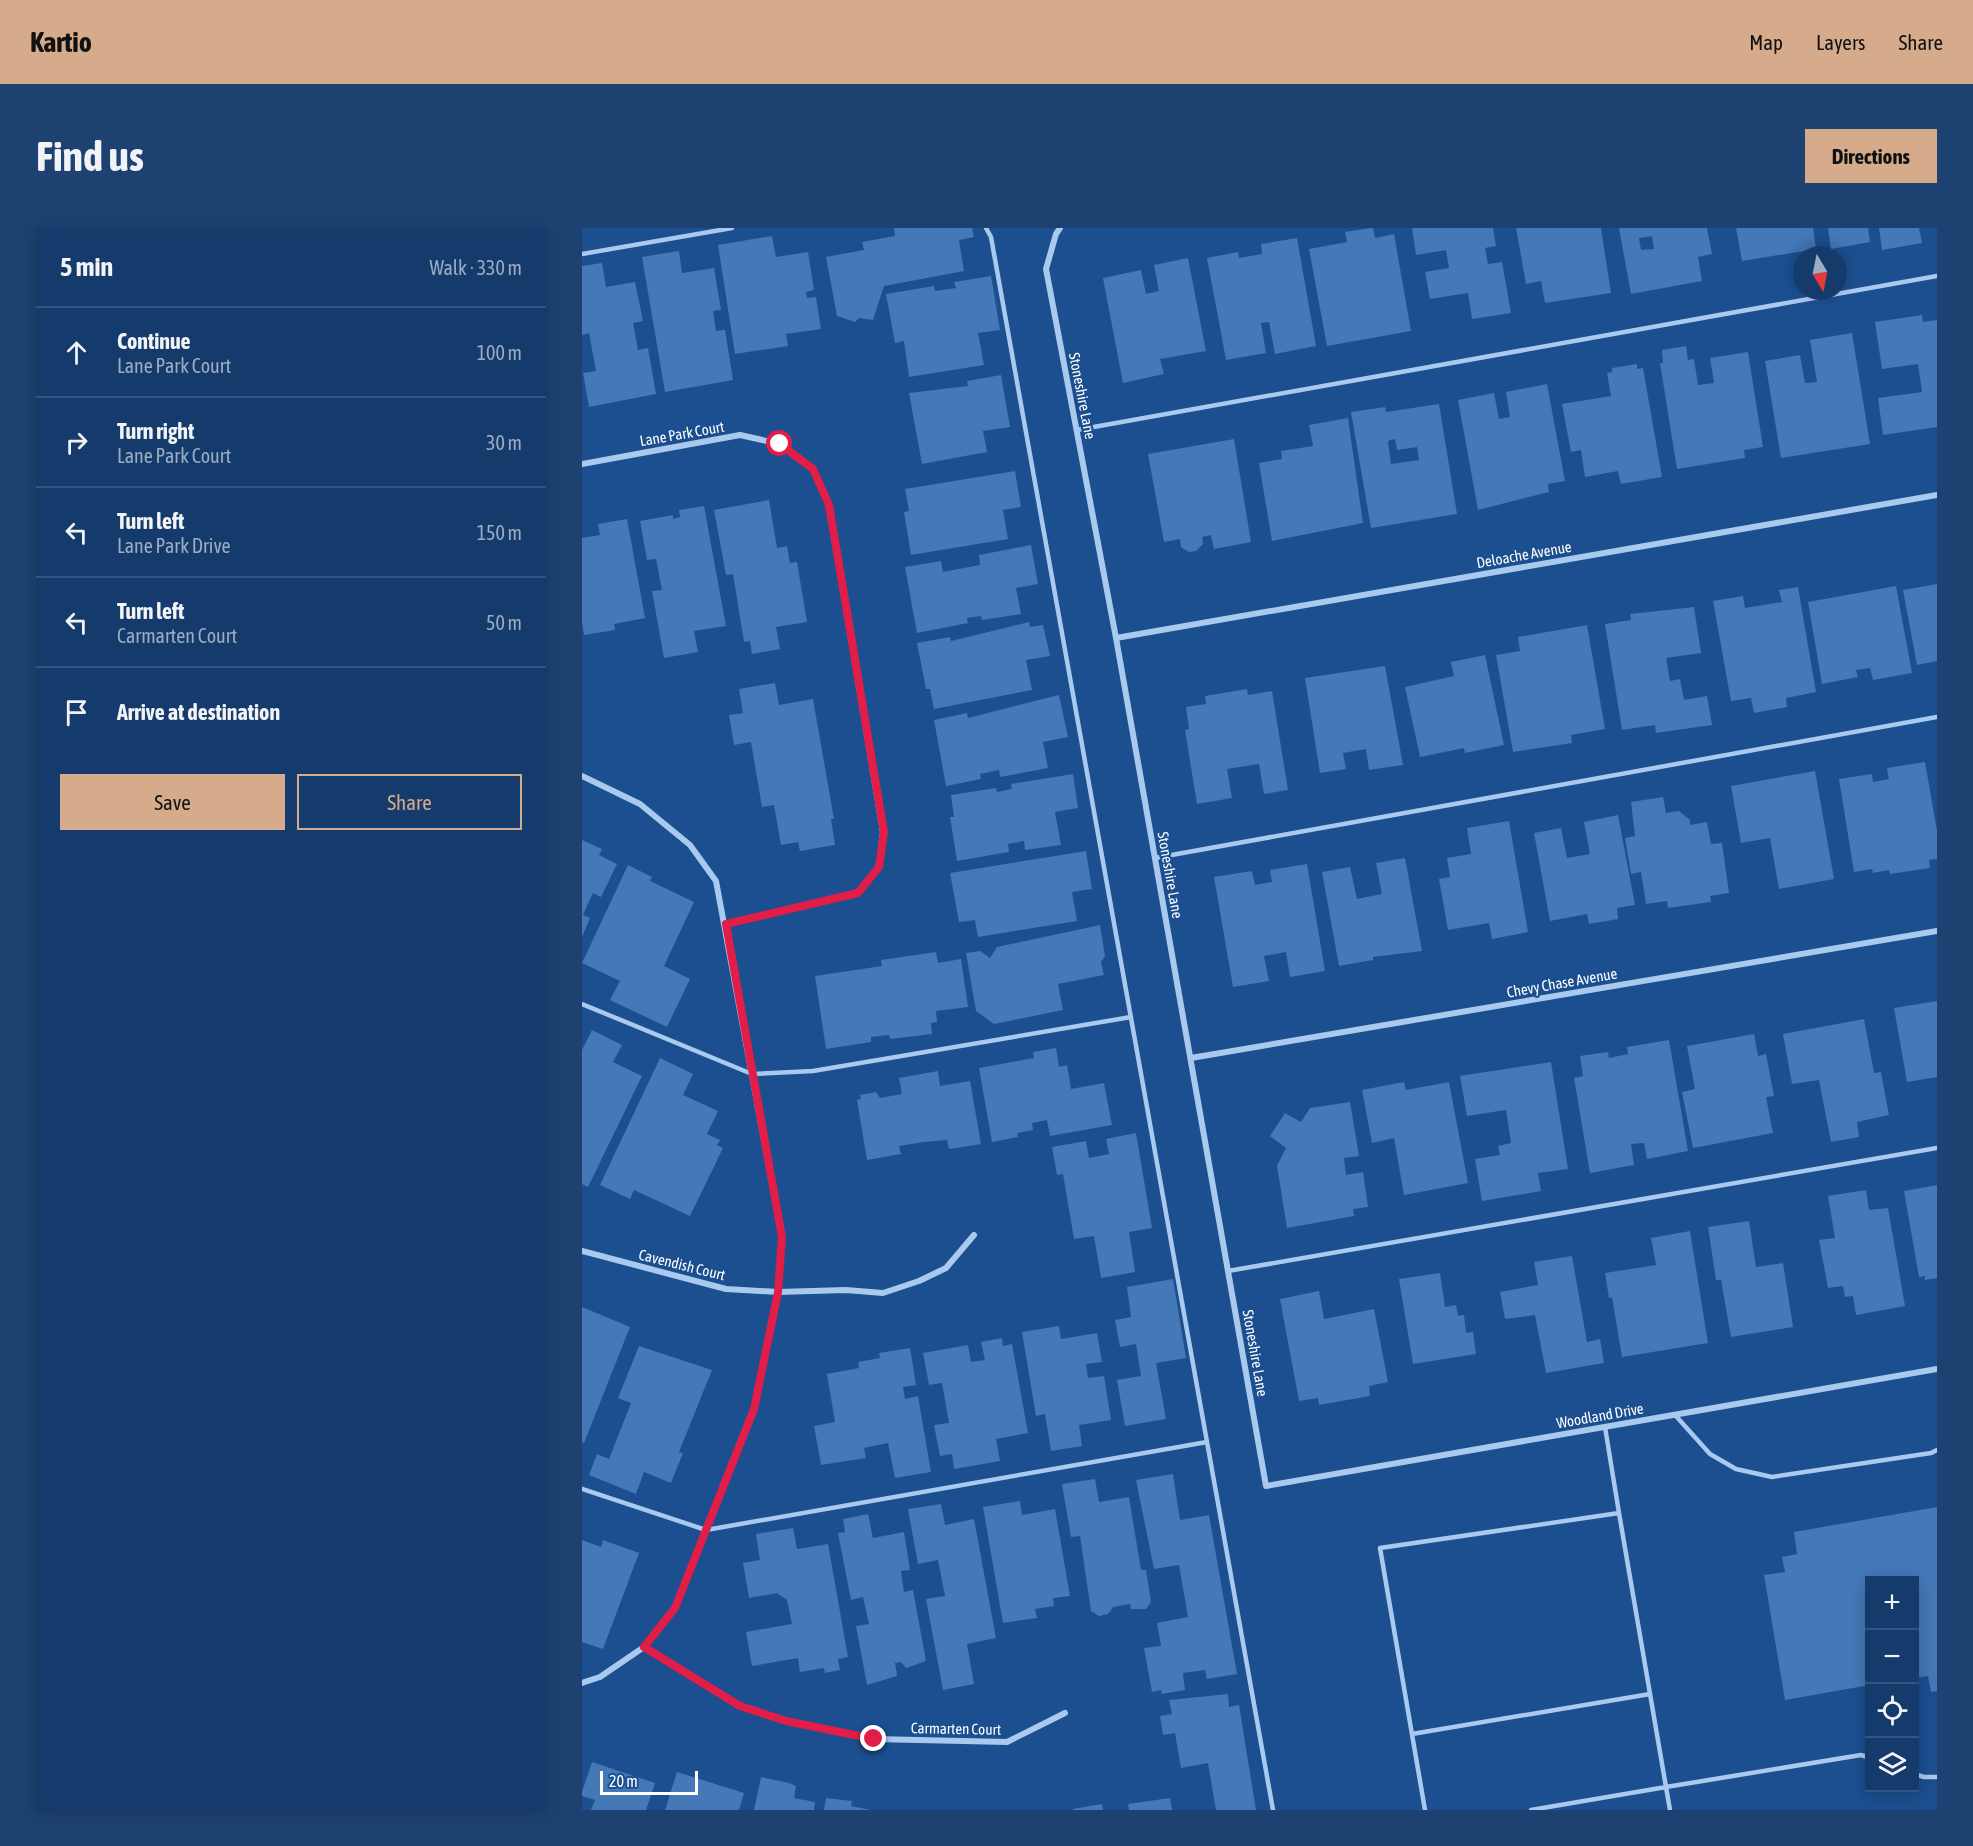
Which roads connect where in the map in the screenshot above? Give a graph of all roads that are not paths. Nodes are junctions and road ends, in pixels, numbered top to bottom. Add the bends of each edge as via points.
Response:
1 (732, 228) edge
2 (986, 228) edge
3 (1060, 228) edge
4 (582, 254) edge
5 (1937, 276) edge
6 (1077, 430) junction
7 (582, 464) edge
8 (1937, 495) edge
9 (1116, 638) junction
10 (1937, 717) edge
11 (582, 777) edge
12 (1155, 858) junction
13 (726, 924) junction
14 (1937, 931) edge
15 (582, 1004) edge
16 (1131, 1017) junction
17 (1191, 1058) junction
18 (752, 1074) junction
19 (1937, 1148) edge
20 (974, 1235) dead end
21 (582, 1251) edge
22 (1228, 1271) junction
23 (778, 1292) junction
24 (1937, 1369) edge
25 (1675, 1415) junction
26 (1605, 1427) junction
27 (1208, 1442) junction
28 (1937, 1450) edge
29 (1266, 1486) joint
30 (582, 1489) edge
31 (1619, 1513) junction
32 (706, 1530) junction
33 (644, 1647) junction
34 (582, 1683) edge
35 (1650, 1694) junction
36 (1065, 1713) dead end
37 (1412, 1734) junction
38 (1865, 1756) edge
39 (1919, 1775) edge
40 (1937, 1777) edge
41 (1666, 1787) junction
42 (1273, 1810) edge
43 (1425, 1810) edge
44 (1531, 1810) edge
45 (1670, 1810) edge

1 - 4 lane
2 - 16 lane via 991,237
3 - 6 street, Stoneshire Lane via 1046,269
5 - 6 lane
6 - 9 street, Stoneshire Lane
7 - 13 street, Lane Park Court via 740,435 780,444 813,469 829,505 884,832 879,867 858,893
8 - 9 street, Deloache Avenue
9 - 12 street, Stoneshire Lane
10 - 12 lane
11 - 13 street via 640,804 690,845 716,881
12 - 17 street, Stoneshire Lane
13 - 18 street
14 - 17 street, Chevy Chase Avenue
15 - 18 lane
16 - 18 lane via 813,1071
16 - 27 lane
17 - 22 street, Stoneshire Lane
18 - 23 street via 782,1237
19 - 22 lane
20 - 23 street, Cavendish Court via 946,1268 883,1293
21 - 23 street, Cavendish Court via 726,1289
22 - 29 street, Stoneshire Lane
23 - 32 street via 754,1409
24 - 25 street, Woodland Drive
25 - 26 street, Woodland Drive
25 - 28 lane via 1710,1454 1736,1469 1772,1477
26 - 29 street, Woodland Drive
26 - 31 lane
27 - 32 lane
27 - 42 lane
30 - 32 lane
31 - 35 lane
31 - 37 lane via 1380,1548
32 - 33 street via 675,1608
33 - 34 street via 600,1677
33 - 36 street, Carmarten Court via 740,1706 786,1721 874,1739 1007,1743
35 - 37 lane
35 - 41 lane
37 - 43 lane
38 - 41 lane
39 - 40 lane
41 - 44 lane
41 - 45 lane

